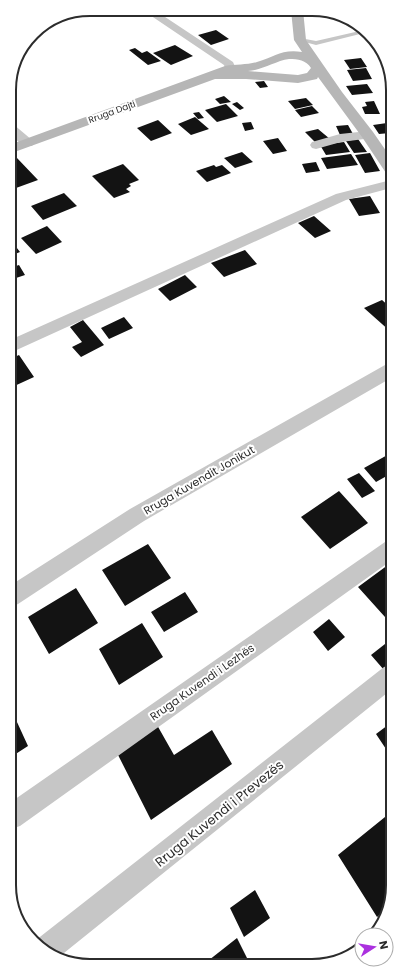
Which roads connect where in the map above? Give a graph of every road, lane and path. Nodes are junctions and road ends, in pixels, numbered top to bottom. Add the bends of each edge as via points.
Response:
1 (157, 16) edge
2 (298, 16) edge
3 (359, 33) edge
4 (300, 40) junction
5 (278, 58) junction
6 (316, 64) junction
7 (230, 69) junction
8 (215, 75) junction
9 (283, 78) junction
10 (298, 79) junction
11 (336, 95) junction
12 (16, 133) edge
13 (368, 135) junction
14 (28, 143) junction
15 (316, 145) dead end
16 (16, 147) edge
17 (386, 162) edge
18 (386, 185) edge
19 (16, 344) edge
20 (386, 373) edge
21 (386, 552) edge
22 (16, 594) edge
23 (386, 680) edge
24 (16, 813) edge
25 (49, 947) edge

1 - 7 street via 229,64
2 - 4 street
3 - 4 lane via 316,43
4 - 5 street via 293,50
4 - 6 street
5 - 6 street via 292,55 307,58
5 - 7 street, Rruga Dajti via 259,66
5 - 9 street via 269,64 269,68
6 - 10 street via 317,68 312,76
6 - 11 street
7 - 8 street, Rruga Dajti
8 - 9 street via 246,74
8 - 14 street, Rruga Dajti
9 - 10 street
10 - 11 street via 323,87
11 - 13 street
12 - 14 street
13 - 15 street via 340,138
13 - 17 street
14 - 16 street, Rruga Dajti
18 - 19 street via 341,198
20 - 22 street, Rruga Kuvendit Jonikut via 137,515
21 - 24 street, Rruga Kuvendi i Lezhës
23 - 25 street, Rruga Kuvendi i Prevezës

